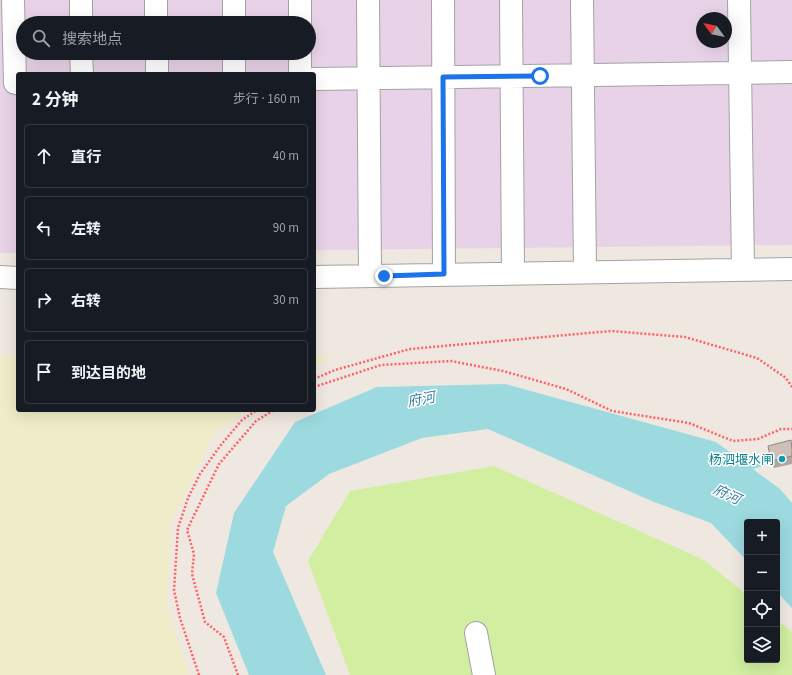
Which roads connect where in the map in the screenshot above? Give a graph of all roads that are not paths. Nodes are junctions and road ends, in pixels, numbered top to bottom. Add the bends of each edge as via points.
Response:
1 (13, 0) edge
2 (81, 0) edge
3 (156, 0) edge
4 (234, 0) edge
5 (300, 0) edge
6 (368, 0) edge
7 (443, 0) edge
8 (511, 0) edge
9 (582, 0) edge
10 (740, 0) edge
11 (81, 16) edge
12 (156, 16) edge
13 (234, 16) edge
14 (300, 16) edge
15 (81, 60) edge
16 (157, 60) edge
17 (234, 60) edge
18 (300, 60) edge
19 (82, 72) edge
20 (157, 72) edge
21 (234, 72) edge
22 (300, 72) edge
23 (792, 72) edge
24 (741, 73) junction
25 (583, 75) junction
26 (512, 76) junction
27 (443, 77) junction
28 (368, 78) junction
29 (316, 79) edge
30 (11, 83) edge
31 (792, 268) edge
32 (743, 269) junction
33 (585, 272) junction
34 (513, 273) junction
35 (444, 274) junction
36 (370, 276) junction
37 (0, 277) edge
38 (316, 277) edge
39 (16, 278) edge
40 (476, 633) dead end
41 (484, 675) edge

1 - 30 street
2 - 11 street
3 - 12 street
4 - 13 street
5 - 14 street
6 - 28 street
7 - 27 street
8 - 26 street
9 - 25 street
10 - 24 street
15 - 19 street
16 - 20 street
17 - 21 street
18 - 22 street
23 - 24 street
24 - 25 street
24 - 32 street
25 - 26 street
25 - 33 street
26 - 27 street
26 - 34 street
27 - 28 street
27 - 35 street
28 - 29 street
28 - 36 street
31 - 32 street
32 - 33 street
33 - 34 street
34 - 35 street
35 - 36 street
36 - 38 street
37 - 39 street
40 - 41 street

